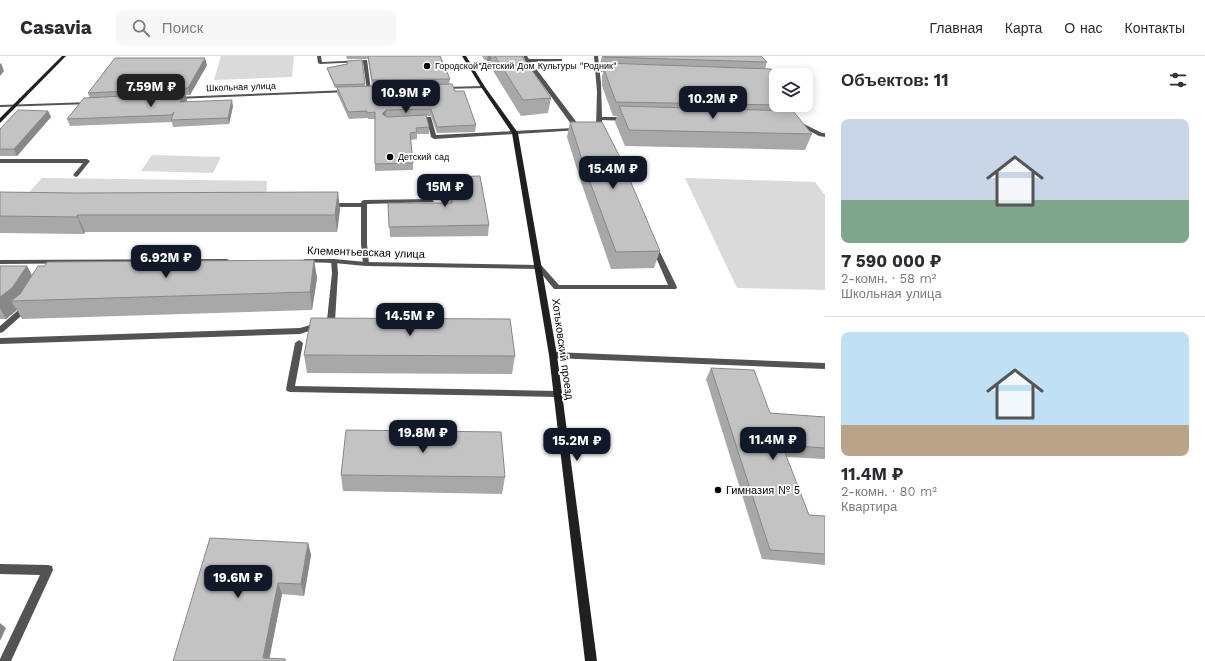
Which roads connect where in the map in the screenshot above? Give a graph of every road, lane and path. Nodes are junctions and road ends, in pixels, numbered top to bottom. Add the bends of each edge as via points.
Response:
1 (64, 56) edge
2 (319, 56) edge
3 (464, 56) edge
4 (596, 56) edge
5 (526, 58) edge
6 (560, 60) dead end
7 (512, 61) edge
8 (504, 62) edge
9 (469, 65) junction
10 (598, 74) junction
11 (606, 74) edge
12 (483, 87) junction
13 (439, 88) edge
14 (355, 90) edge
15 (362, 90) edge
16 (369, 90) junction
17 (377, 90) edge
18 (168, 98) edge
19 (100, 102) edge
20 (0, 106) edge
21 (15, 106) junction
22 (600, 118) junction
23 (408, 119) edge
24 (632, 119) edge
25 (0, 121) edge
26 (791, 123) edge
27 (592, 128) edge
28 (599, 128) junction
29 (578, 129) junction
30 (585, 129) edge
31 (515, 133) junction
32 (825, 135) edge
33 (603, 136) edge
34 (0, 160) edge
35 (76, 175) dead end
36 (431, 201) edge
37 (324, 205) edge
38 (364, 205) junction
39 (650, 237) edge
40 (334, 260) junction
41 (233, 261) edge
42 (295, 261) edge
43 (0, 262) edge
44 (366, 264) junction
45 (539, 267) junction
46 (30, 303) edge
47 (0, 330) edge
48 (0, 341) edge
49 (299, 342) dead end
50 (553, 355) junction
51 (825, 366) edge
52 (557, 394) junction
53 (0, 569) edge
54 (5, 661) edge
55 (591, 661) edge

1 - 21 main road
2 - 16 street via 320,63 365,61
3 - 9 main road, Хотьковский проезд
4 - 10 street
5 - 6 street
5 - 7 street
5 - 29 street
8 - 9 street
9 - 12 main road, Хотьковский проезд
10 - 11 street
10 - 22 street
12 - 13 street
12 - 31 main road, Хотьковский проезд
14 - 18 street, Школьная улица
15 - 16 street
16 - 17 street
19 - 21 street
20 - 21 street
21 - 25 main road
22 - 24 street
22 - 28 street
23 - 31 street via 429,118 434,137
26 - 32 street via 799,123
27 - 28 street
28 - 33 street
29 - 30 street
29 - 31 street
31 - 45 main road, Хотьковский проезд
34 - 35 street via 87,161
36 - 38 street via 364,202
37 - 38 street
38 - 44 street
39 - 45 street via 673,287 557,287
40 - 42 street, Клементьевская улица
40 - 44 street, Клементьевская улица
40 - 48 street via 331,321 300,331
41 - 43 street via 54,264
44 - 45 street, Клементьевская улица
45 - 50 main road, Хотьковский проезд
46 - 47 street
49 - 52 street via 290,389
50 - 51 street
50 - 52 main road, Хотьковский проезд
52 - 55 main road, Хотьковский проезд
53 - 54 street via 48,570

